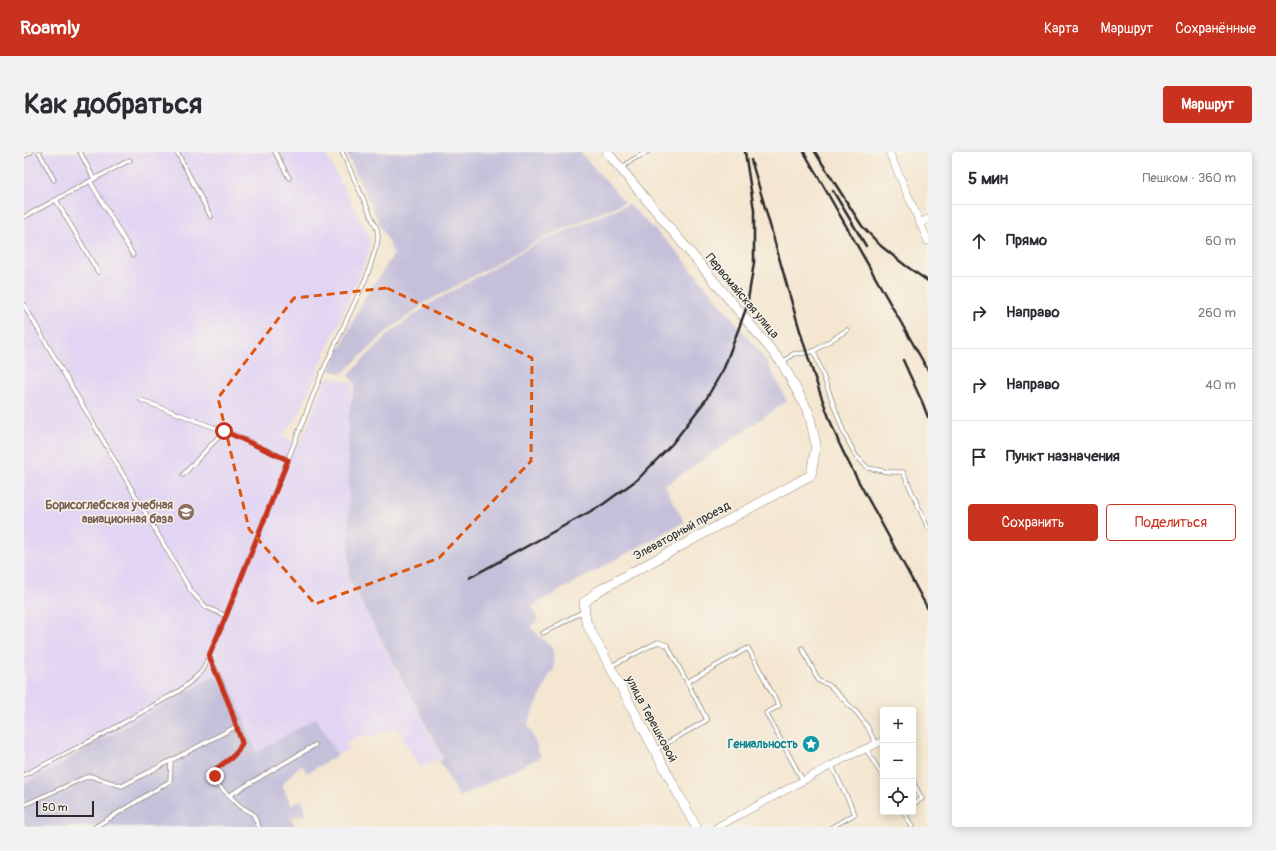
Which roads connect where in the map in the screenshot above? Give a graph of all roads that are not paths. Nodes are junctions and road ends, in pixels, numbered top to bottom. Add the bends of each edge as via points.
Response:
1 (31, 152) edge
2 (39, 152) edge
3 (80, 152) edge
4 (177, 152) edge
5 (276, 152) edge
6 (342, 152) edge
7 (607, 152) edge
8 (647, 152) edge
9 (889, 152) edge
10 (24, 156) edge
11 (130, 160) dead end
12 (621, 169) junction
13 (289, 178) dead end
14 (54, 180) dead end
15 (92, 180) junction
16 (56, 200) junction
17 (24, 217) edge
18 (211, 218) dead end
19 (928, 219) edge
20 (920, 223) junction
21 (928, 241) edge
22 (133, 255) dead end
23 (98, 272) dead end
24 (24, 305) edge
25 (847, 330) dead end
26 (814, 350) junction
27 (782, 363) junction
28 (141, 400) dead end
29 (224, 431) junction
30 (288, 460) junction
31 (183, 475) dead end
32 (811, 475) joint
33 (928, 528) edge
34 (585, 611) junction
35 (226, 616) junction
36 (543, 633) dead end
37 (802, 648) dead end
38 (209, 656) junction
39 (610, 667) junction
40 (687, 682) junction
41 (237, 726) junction
42 (880, 743) edge
43 (315, 745) dead end
44 (866, 749) junction
45 (655, 750) junction
46 (172, 761) junction
47 (832, 766) junction
48 (880, 772) edge
49 (24, 776) edge
50 (803, 781) junction
51 (916, 788) edge
52 (230, 795) junction
53 (916, 802) edge
54 (24, 805) edge
55 (906, 815) edge
56 (95, 827) edge
57 (259, 827) edge
58 (696, 827) edge
59 (716, 827) edge
60 (832, 827) edge
61 (912, 827) edge

1 - 10 lane
2 - 14 lane
3 - 15 lane
4 - 18 lane
5 - 13 lane
6 - 30 lane via 377,229 378,237 367,276 322,373
7 - 12 street, Первомайская улица
8 - 12 lane
9 - 20 street
11 - 15 lane
12 - 27 street, Первомайская улица
15 - 16 lane
15 - 22 lane
16 - 17 lane
16 - 23 lane
19 - 20 street
20 - 21 street
24 - 35 lane via 191,591 206,607
25 - 26 lane
26 - 27 lane via 793,354
26 - 33 lane via 844,433 856,456 868,468 903,472
27 - 32 street, Первомайская улица via 809,413 816,445
28 - 29 lane
29 - 30 lane
29 - 31 lane
30 - 35 lane
32 - 34 street, Элеваторный проезд via 598,591 584,603
34 - 36 lane
34 - 39 street, улица Терешковой via 586,622
35 - 38 lane
37 - 42 lane via 819,681 830,685 857,713
38 - 41 lane
38 - 49 lane via 203,670 179,691
39 - 40 lane via 658,642 667,644
39 - 45 street, улица Терешковой
40 - 45 lane via 707,720
40 - 50 lane via 748,648 779,706 766,713
41 - 46 lane
41 - 52 lane via 242,743 238,751 216,769 215,776 218,784
42 - 44 street
43 - 52 lane
44 - 47 street
44 - 48 lane
45 - 58 street, улица Терешковой
46 - 54 lane via 122,786 90,776
46 - 56 lane via 170,781
47 - 50 street
47 - 60 lane via 855,814
50 - 59 street
51 - 53 lane via 922,799
52 - 57 lane via 240,806 253,814
55 - 61 lane

